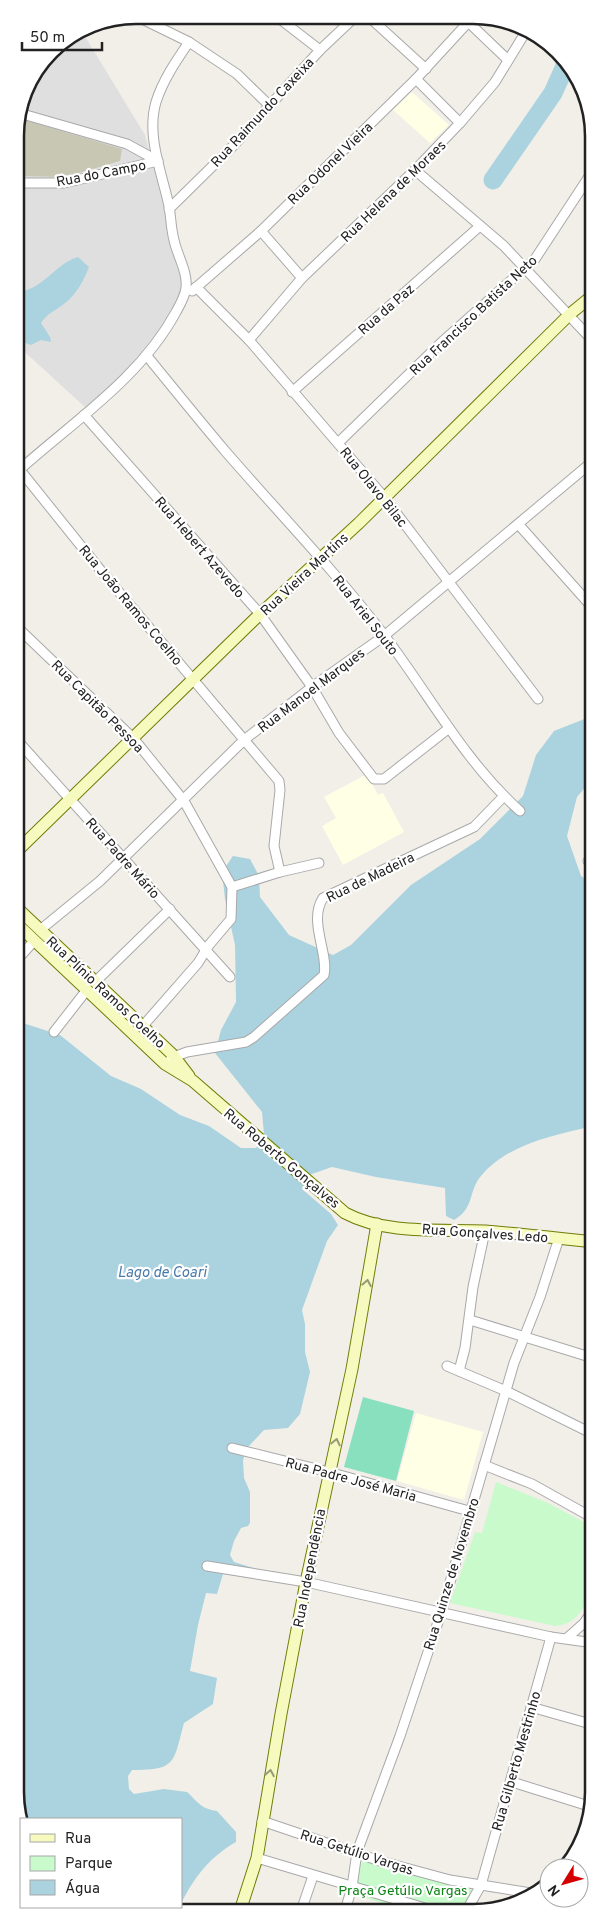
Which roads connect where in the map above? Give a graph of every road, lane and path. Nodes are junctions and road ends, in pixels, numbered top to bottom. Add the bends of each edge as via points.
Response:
1 (152, 24) edge
2 (286, 24) edge
3 (348, 24) edge
4 (378, 24) edge
5 (464, 24) edge
6 (473, 24) edge
7 (523, 35) edge
8 (189, 42) junction
9 (320, 50) junction
10 (508, 60) junction
11 (426, 69) junction
12 (416, 80) junction
13 (270, 106) junction
14 (26, 114) edge
15 (460, 124) junction
16 (158, 161) junction
17 (415, 170) junction
18 (24, 183) edge
19 (585, 183) edge
20 (169, 208) junction
21 (480, 226) junction
22 (260, 231) junction
23 (525, 268) junction
24 (302, 278) junction
25 (196, 287) junction
26 (585, 302) edge
27 (181, 303) junction
28 (570, 314) junction
29 (585, 332) edge
30 (249, 340) junction
31 (147, 356) junction
32 (292, 392) junction
33 (84, 415) junction
34 (338, 443) junction
35 (24, 467) edge
36 (585, 468) edge
37 (24, 479) edge
38 (384, 497) junction
39 (519, 525) junction
40 (321, 557) junction
41 (448, 583) junction
42 (585, 599) edge
43 (260, 614) junction
44 (24, 634) edge
45 (384, 636) junction
46 (194, 680) junction
47 (312, 687) junction
48 (538, 699) dead end
49 (448, 729) junction
50 (134, 739) junction
51 (244, 740) junction
52 (24, 748) edge
53 (504, 796) junction
54 (70, 800) junction
55 (184, 801) junction
56 (520, 811) dead end
57 (24, 844) edge
58 (124, 858) junction
59 (319, 863) dead end
60 (280, 872) junction
61 (232, 886) junction
62 (170, 909) junction
63 (24, 915) edge
64 (40, 930) junction
65 (24, 931) edge
66 (34, 941) junction
67 (206, 950) junction
68 (24, 953) edge
69 (230, 977) dead end
70 (95, 982) junction
71 (86, 991) junction
72 (142, 1027) junction
73 (54, 1032) dead end
74 (173, 1056) junction
75 (165, 1064) junction
76 (193, 1082) junction
77 (377, 1224) junction
78 (485, 1232) junction
79 (559, 1238) junction
80 (585, 1241) edge
81 (470, 1320) junction
82 (524, 1337) junction
83 (585, 1356) edge
84 (447, 1366) dead end
85 (459, 1371) junction
86 (506, 1390) junction
87 (585, 1430) edge
88 (232, 1448) dead end
89 (484, 1465) junction
90 (329, 1472) junction
91 (469, 1511) junction
92 (585, 1514) edge
93 (207, 1566) dead end
94 (306, 1582) junction
95 (441, 1613) junction
96 (585, 1622) edge
97 (551, 1636) junction
98 (567, 1638) junction
99 (585, 1641) edge
100 (531, 1707) junction
101 (585, 1722) edge
102 (512, 1782) junction
103 (584, 1805) edge
104 (262, 1822) junction
105 (357, 1852) junction
106 (257, 1858) junction
107 (313, 1876) junction
108 (481, 1885) junction
109 (352, 1887) junction
110 (524, 1892) edge
111 (242, 1904) edge
112 (303, 1904) edge
113 (347, 1904) edge
114 (411, 1904) edge
115 (470, 1904) edge

1 - 8 street
2 - 9 street
3 - 9 street, Rua Raimundo Caxeixa
4 - 11 street
5 - 11 street, Rua Odonel Vieira
6 - 10 street
7 - 10 street, Rua Helena de Moraes
8 - 13 street via 237,74
8 - 16 street via 165,80 156,103 153,122
9 - 13 street, Rua Raimundo Caxeixa
10 - 15 street, Rua Helena de Moraes via 495,82
11 - 12 street, Rua Odonel Vieira
12 - 15 street
12 - 22 street, Rua Odonel Vieira
13 - 20 street, Rua Raimundo Caxeixa
14 - 16 street, Rua do Campo via 127,144
15 - 17 street, Rua Helena de Moraes
16 - 18 street, Rua do Campo via 64,183
16 - 20 street
17 - 21 street
17 - 24 street, Rua Helena de Moraes
19 - 23 street, Rua Francisco Batista Neto via 542,251
20 - 27 street via 173,240 184,271 186,287
21 - 23 street
21 - 32 street, Rua da Paz
22 - 24 street
22 - 25 street, Rua Odonel Vieira
23 - 28 street
23 - 34 street, Rua Francisco Batista Neto via 444,340
24 - 30 street, Rua Helena de Moraes
25 - 27 street, Rua Odonel Vieira
25 - 30 street, Rua Olavo Bilac
26 - 28 main road, Rua Vieira Martins
27 - 31 street via 169,327
28 - 29 street
28 - 38 main road, Rua Vieira Martins
30 - 32 street, Rua Olavo Bilac
31 - 33 street
31 - 40 street, Rua Ariel Souto
32 - 34 street, Rua Olavo Bilac
33 - 35 street
33 - 43 street, Rua Hebert Azevedo
34 - 38 street, Rua Olavo Bilac
36 - 39 street, Rua Manoel Marques
37 - 46 street, Rua João Ramos Coelho
38 - 40 main road, Rua Vieira Martins
38 - 41 street, Rua Olavo Bilac
39 - 41 street, Rua Manoel Marques
39 - 42 street
40 - 43 main road, Rua Vieira Martins
40 - 45 street, Rua Ariel Souto
41 - 45 street, Rua Manoel Marques
41 - 48 street, Rua Olavo Bilac
43 - 46 main road, Rua Vieira Martins
43 - 47 street, Rua Hebert Azevedo
44 - 50 street, Rua Capitão Pessoa
45 - 47 street, Rua Manoel Marques
45 - 49 street, Rua Ariel Souto
46 - 50 main road, Rua Vieira Martins
46 - 51 street, Rua João Ramos Coelho
47 - 49 street, Rua Hebert Azevedo via 374,779 384,779
47 - 51 street, Rua Manoel Marques
49 - 53 street, Rua Ariel Souto
50 - 54 main road, Rua Vieira Martins
50 - 55 street, Rua Capitão Pessoa
51 - 55 street, Rua Manoel Marques
51 - 60 street, Rua João Ramos Coelho via 279,781 274,846
52 - 54 street, Rua Padre Mário
53 - 56 street, Rua Ariel Souto
53 - 74 street, Rua de Madeira via 474,827 323,898 318,915 324,975 254,1037 246,1042
54 - 57 main road, Rua Vieira Martins
54 - 58 street, Rua Padre Mário
55 - 58 street, Rua Manoel Marques
55 - 61 street, Rua Capitão Pessoa
58 - 62 street, Rua Padre Mário
58 - 64 street, Rua Manoel Marques
59 - 60 street
60 - 61 street
61 - 67 street via 231,919
62 - 67 street, Rua Padre Mário
62 - 70 street
63 - 64 main road, Rua Plínio Ramos Coelho
64 - 70 main road, Rua Plínio Ramos Coelho
65 - 66 main road, Rua Plínio Ramos Coelho
66 - 68 street
66 - 71 main road, Rua Plínio Ramos Coelho
67 - 69 street, Rua Padre Mário
67 - 72 street
70 - 72 main road, Rua Plínio Ramos Coelho
71 - 73 street
71 - 75 main road, Rua Plínio Ramos Coelho
72 - 74 main road, Rua Plínio Ramos Coelho
74 - 75 street
74 - 76 main road, Rua Roberto Gonçalves
75 - 76 main road, Rua Roberto Gonçalves
76 - 77 main road, Rua Roberto Gonçalves via 345,1212
77 - 78 main road, Rua Gonçalves Ledo
90 -> 77 main road, Rua Independência via 352,1369
78 - 79 main road, Rua Gonçalves Ledo
78 - 81 street via 473,1287
79 - 80 main road, Rua Gonçalves Ledo
79 - 82 street, Rua Quinze de Novembro
81 - 82 street
81 - 85 street
82 - 83 street
82 - 86 street, Rua Quinze de Novembro
84 - 85 street
85 - 86 street
86 - 87 street
86 - 89 street, Rua Quinze de Novembro
88 - 90 street, Rua Padre José Maria
89 - 91 street, Rua Quinze de Novembro
89 - 92 street via 532,1484
90 - 91 street, Rua Padre José Maria
90 - 94 main road, Rua Independência
91 - 95 street, Rua Quinze de Novembro
93 - 94 street
94 - 95 street
104 -> 94 main road, Rua Independência
95 - 97 street
95 - 105 street, Rua Quinze de Novembro
96 - 98 street
97 - 98 street
97 - 100 street, Rua Gilberto Mestrinho
98 - 99 street
100 - 101 street
100 - 102 street, Rua Gilberto Mestrinho
102 - 103 street
102 - 108 street, Rua Gilberto Mestrinho
104 - 105 street, Rua Getúlio Vargas
104 - 106 main road, Rua Independência
105 - 108 street, Rua Getúlio Vargas via 450,1880
105 - 109 street, Rua Quinze de Novembro
106 - 107 street
106 - 111 main road, Rua Independência
107 - 109 street
107 - 112 street
108 - 110 street, Rua Getúlio Vargas
108 - 115 street
109 - 113 street, Rua Quinze de Novembro
109 - 114 street

